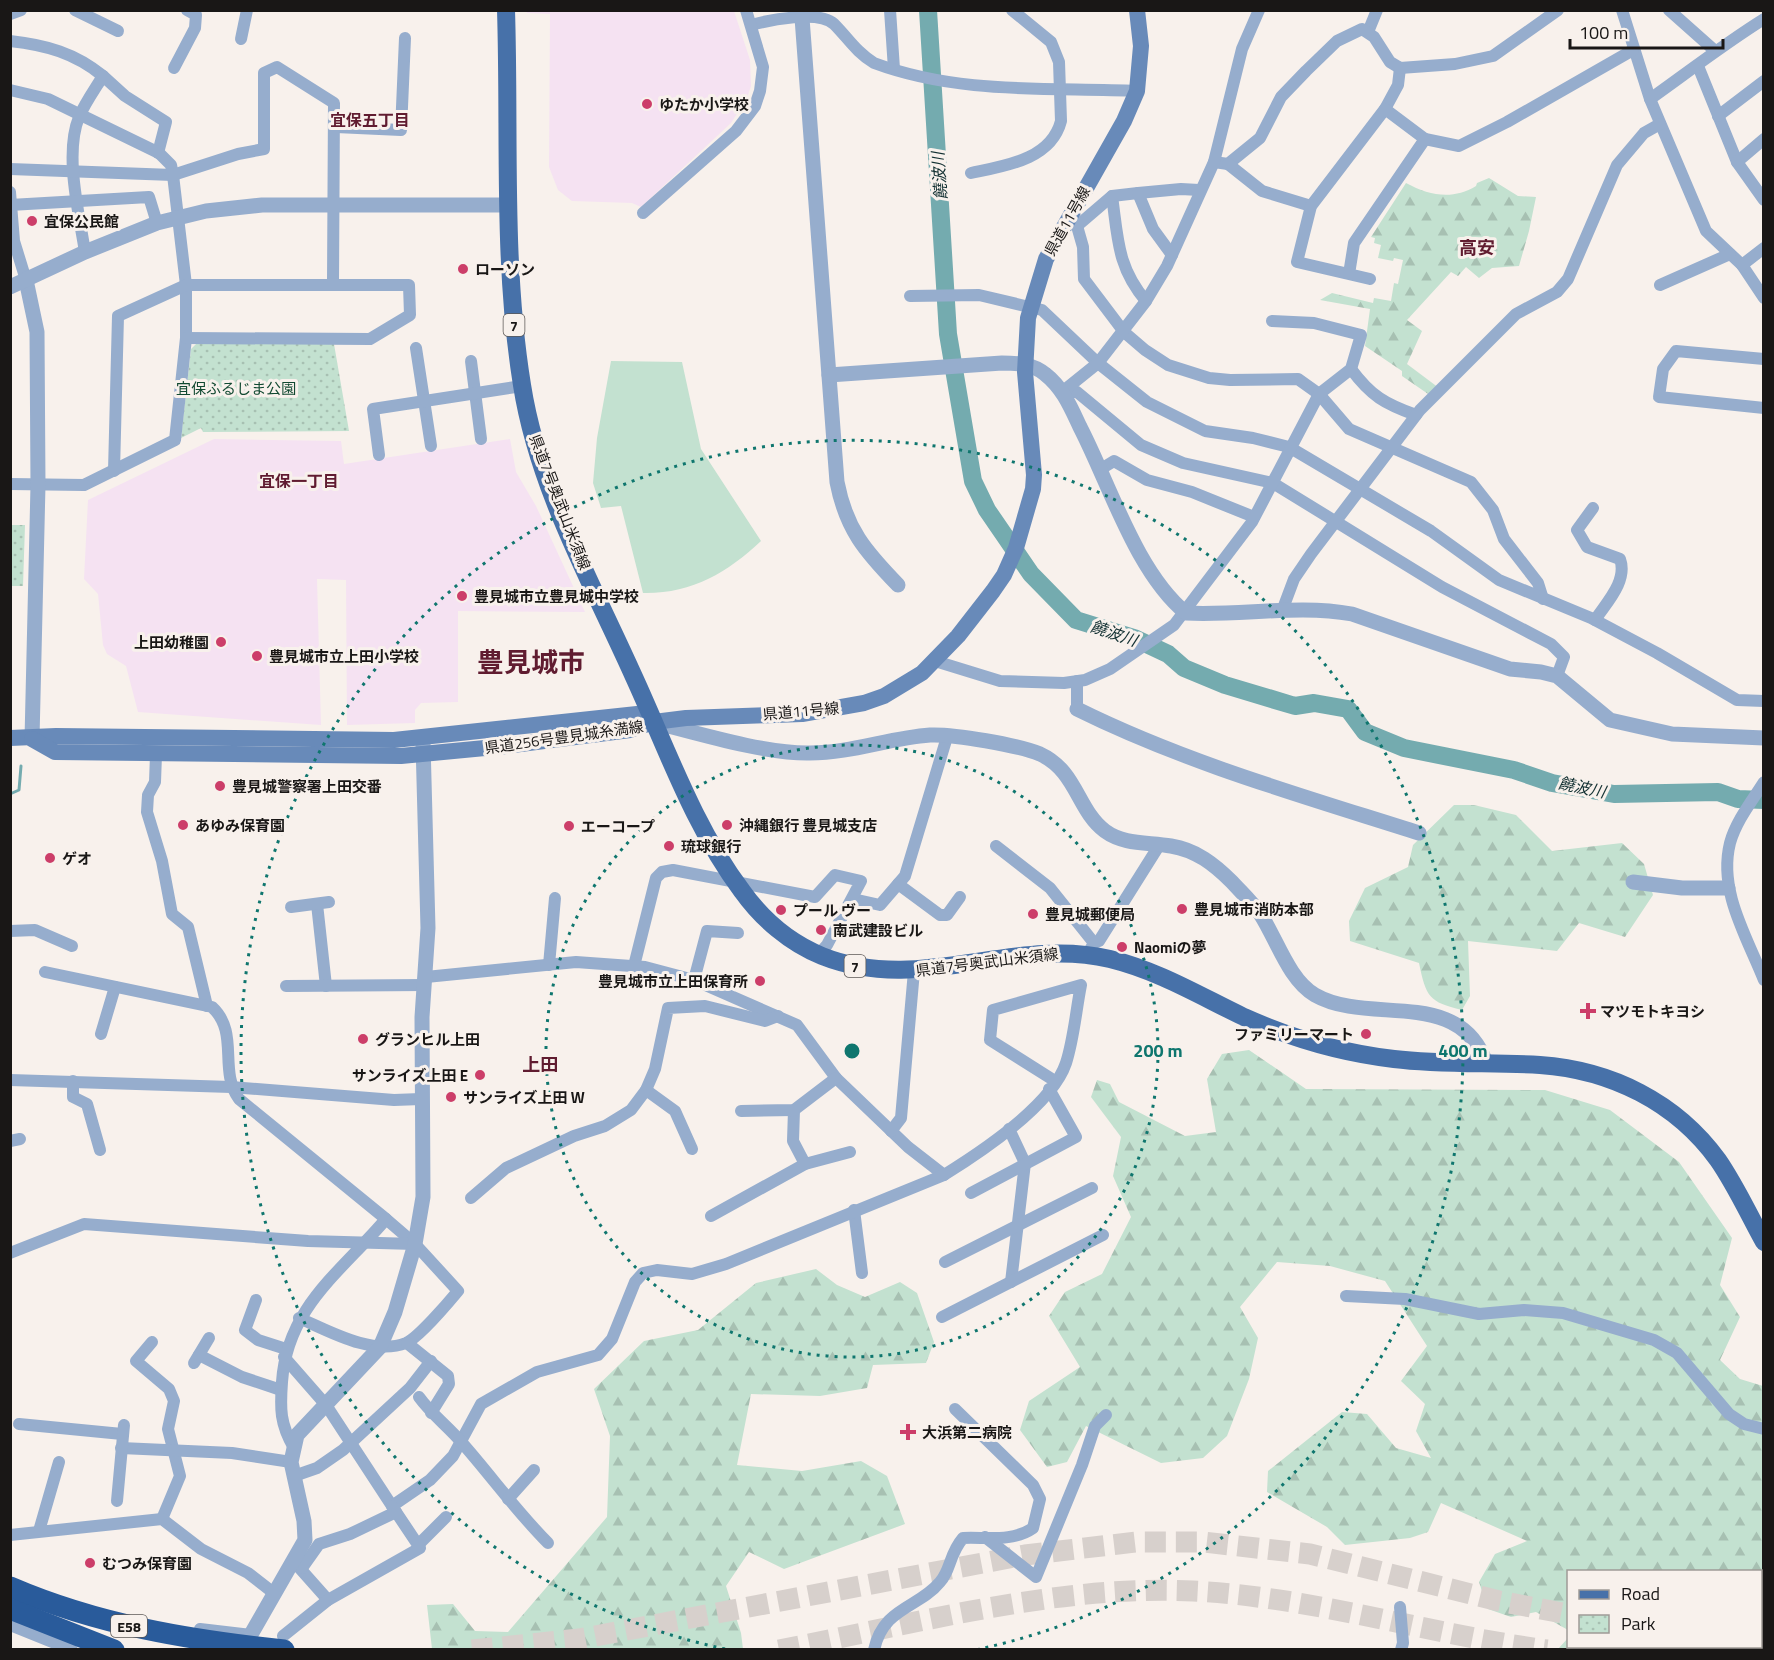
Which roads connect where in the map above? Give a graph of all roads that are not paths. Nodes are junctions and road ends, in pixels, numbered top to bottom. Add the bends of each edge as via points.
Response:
1 (21, 10) edge
2 (75, 10) edge
3 (187, 10) edge
4 (247, 10) edge
5 (506, 10) edge
6 (746, 10) edge
7 (890, 10) edge
8 (1012, 10) edge
9 (1137, 10) edge
10 (1259, 10) edge
11 (1377, 10) edge
12 (1558, 10) edge
13 (1622, 10) edge
14 (1669, 10) edge
15 (10, 14) edge
16 (1543, 15) edge
17 (802, 18) junction
18 (1764, 19) edge
19 (751, 25) junction
20 (118, 32) dead end
21 (1368, 33) junction
22 (405, 38) dead end
23 (241, 39) dead end
24 (10, 41) edge
25 (1633, 50) junction
26 (1714, 50) junction
27 (1698, 66) junction
28 (174, 68) dead end
29 (1400, 68) junction
30 (894, 69) junction
31 (103, 76) junction
32 (1764, 81) edge
33 (10, 90) edge
34 (1060, 90) junction
35 (1137, 91) junction
36 (1650, 99) junction
37 (1384, 110) junction
38 (80, 116) junction
39 (1718, 116) junction
40 (1660, 124) junction
41 (336, 127) junction
42 (1425, 139) junction
43 (1764, 139) edge
44 (158, 153) junction
45 (1214, 162) junction
46 (1737, 162) junction
47 (1228, 164) junction
48 (10, 169) edge
49 (74, 172) junction
50 (971, 173) dead end
51 (173, 175) junction
52 (1199, 190) junction
53 (10, 192) edge
54 (1138, 193) junction
55 (1762, 194) edge
56 (1112, 196) junction
57 (76, 201) junction
58 (508, 205) junction
59 (11, 206) edge
60 (334, 206) junction
61 (1311, 206) junction
62 (643, 213) dead end
63 (180, 216) junction
64 (1074, 221) junction
65 (157, 223) junction
66 (12, 241) edge
67 (1764, 248) edge
68 (85, 252) junction
69 (1730, 254) junction
70 (1172, 255) junction
71 (1742, 265) junction
72 (1349, 274) junction
73 (1370, 279) dead end
74 (26, 280) junction
75 (333, 283) junction
76 (186, 285) junction
77 (1660, 285) dead end
78 (10, 287) edge
79 (911, 296) dead end
80 (1764, 298) edge
81 (1146, 301) junction
82 (1031, 306) junction
83 (1272, 321) dead end
84 (1124, 332) junction
85 (186, 338) junction
86 (416, 348) dead end
87 (1764, 359) edge
88 (471, 361) dead end
89 (1098, 363) junction
90 (1025, 364) junction
91 (1350, 369) junction
92 (829, 375) junction
93 (522, 386) junction
94 (1062, 392) junction
95 (475, 394) junction
96 (1319, 394) junction
97 (424, 401) junction
98 (1764, 408) edge
99 (1416, 415) junction
100 (481, 439) dead end
101 (431, 446) dead end
102 (1289, 447) junction
103 (1393, 449) junction
104 (379, 454) dead end
105 (1101, 469) junction
106 (114, 471) junction
107 (1273, 483) junction
108 (10, 484) edge
109 (39, 485) junction
110 (1360, 490) junction
111 (1593, 508) dead end
112 (1254, 517) junction
113 (1337, 522) junction
114 (898, 585) dead end
115 (1543, 599) junction
116 (1282, 611) junction
117 (1186, 613) junction
118 (1595, 620) junction
119 (935, 661) junction
120 (1557, 676) junction
121 (1077, 681) junction
122 (1764, 701) edge
123 (1077, 709) joint
124 (733, 716) junction
125 (654, 722) junction
126 (947, 737) junction
127 (10, 738) edge
128 (1764, 738) edge
129 (32, 739) junction
130 (728, 740) junction
131 (424, 747) junction
132 (156, 755) junction
133 (1764, 782) edge
134 (1419, 833) dead end
135 (1160, 844) junction
136 (996, 846) dead end
137 (734, 880) junction
138 (1634, 882) dead end
139 (898, 884) junction
140 (1728, 888) junction
141 (960, 897) dead end
142 (555, 898) dead end
143 (853, 899) junction
144 (291, 907) dead end
145 (10, 931) edge
146 (738, 933) dead end
147 (72, 946) dead end
148 (1090, 949) junction
149 (819, 954) junction
150 (549, 965) junction
151 (634, 966) junction
152 (914, 971) junction
153 (45, 972) dead end
154 (694, 980) junction
155 (1764, 980) edge
156 (425, 981) junction
157 (286, 986) dead end
158 (326, 986) junction
159 (115, 987) junction
160 (207, 1006) junction
161 (778, 1016) junction
162 (101, 1034) dead end
163 (1486, 1063) junction
164 (836, 1077) junction
165 (10, 1080) edge
166 (73, 1081) junction
167 (1052, 1085) junction
168 (231, 1088) junction
169 (646, 1090) junction
170 (421, 1099) junction
171 (794, 1110) junction
172 (741, 1111) dead end
173 (1009, 1129) junction
174 (891, 1131) junction
175 (692, 1149) dead end
176 (100, 1150) dead end
177 (850, 1152) dead end
178 (1025, 1163) junction
179 (805, 1164) junction
180 (944, 1175) junction
181 (1092, 1188) dead end
182 (971, 1193) dead end
183 (471, 1198) dead end
184 (854, 1210) junction
185 (711, 1216) dead end
186 (386, 1219) junction
187 (1018, 1226) junction
188 (1103, 1235) dead end
189 (366, 1242) junction
190 (1764, 1242) edge
191 (415, 1244) junction
192 (10, 1252) edge
193 (945, 1262) dead end
194 (862, 1273) dead end
195 (1011, 1282) junction
196 (1346, 1296) dead end
197 (256, 1300) dead end
198 (942, 1317) dead end
199 (299, 1318) junction
200 (209, 1338) dead end
201 (152, 1342) dead end
202 (407, 1343) junction
203 (380, 1347) junction
204 (286, 1353) junction
205 (431, 1361) junction
206 (281, 1390) junction
207 (418, 1397) dead end
208 (326, 1405) junction
209 (955, 1409) dead end
210 (431, 1413) junction
211 (1106, 1415) dead end
212 (19, 1424) dead end
213 (1764, 1429) edge
214 (350, 1440) junction
215 (461, 1442) junction
216 (121, 1448) junction
217 (174, 1451) junction
218 (59, 1462) dead end
219 (293, 1462) junction
220 (1091, 1466) dead end
221 (534, 1470) dead end
222 (508, 1499) junction
223 (1068, 1499) junction
224 (117, 1501) dead end
225 (394, 1509) junction
226 (446, 1517) dead end
227 (162, 1519) junction
228 (39, 1531) junction
229 (10, 1535) edge
230 (985, 1537) junction
231 (548, 1543) dead end
232 (418, 1545) junction
233 (297, 1565) junction
234 (10, 1576) edge
235 (10, 1587) edge
236 (275, 1594) junction
237 (328, 1600) junction
238 (1400, 1607) dead end
239 (10, 1609) edge
240 (10, 1625) edge
241 (284, 1643) edge
242 (248, 1644) edge
243 (72, 1650) edge
244 (114, 1650) edge
245 (874, 1650) edge
246 (1401, 1650) edge

1 - 15 street
2 - 20 street
3 - 28 street via 196,15 195,28
4 - 23 street
5 - 58 main road, 県道7号奥武山米須線 / 7
6 - 19 street
7 - 30 street
8 - 34 street via 1051,42 1059,62
9 - 35 main road, 県道11号線 via 1142,46
10 - 45 street via 1242,49
11 - 21 street
12 - 16 street
13 - 25 street
14 - 26 street
16 - 29 street via 1493,56 1455,64
17 - 19 street
17 - 30 street via 828,20 861,56
17 - 92 street
18 - 26 street
19 - 62 street via 763,67 760,91 751,112 736,131
21 - 29 street via 1390,62
21 - 47 street via 1362,29 1337,41 1281,97 1260,138
22 - 41 street via 401,130
24 - 31 street via 44,45 88,64
25 - 36 street
25 - 42 street via 1459,146
26 - 27 street
27 - 36 street
27 - 39 street
29 - 37 street via 1398,85
30 - 34 street via 963,84 1011,90
31 - 38 street
31 - 44 street via 125,96 166,122
32 - 39 street
33 - 38 street via 48,99
34 - 35 street
34 - 50 street via 1061,121 1050,143 1008,165
35 - 64 main road, 県道11号線
36 - 40 street
37 - 42 street
37 - 61 street
38 - 44 street
38 - 49 street
39 - 46 street
40 - 69 street via 1706,231
40 - 99 street via 1644,133 1617,165 1568,279 1557,292 1516,314
41 - 51 street via 334,103 277,67 264,74 264,149
41 - 60 street
42 - 72 street via 1354,243
43 - 46 street
44 - 51 street via 171,165
45 - 47 street
45 - 52 street
46 - 55 street
47 - 61 street via 1262,191
48 - 49 street
49 - 51 street
49 - 57 street
51 - 63 street
52 - 54 street
52 - 70 street
53 - 59 street
54 - 56 street
54 - 70 street via 1153,229
56 - 64 street
56 - 81 street via 1120,251 1130,283
57 - 59 street
57 - 65 street via 149,197
57 - 68 street
58 - 60 street
58 - 93 main road, 県道7号奥武山米須線 / 7 via 512,305
59 - 66 street
60 - 63 street via 234,207
60 - 75 street
61 - 72 street via 1297,262
63 - 65 street
63 - 76 street
64 - 82 main road, 県道11号線 via 1046,259
64 - 84 street via 1083,247 1084,279
65 - 68 street
66 - 74 street
67 - 71 street
68 - 74 street
69 - 71 street
69 - 77 street
70 - 81 street
71 - 80 street
72 - 73 street
74 - 78 street
74 - 109 street via 37,332
75 - 76 street
75 - 85 street via 409,285 410,315 370,339
76 - 85 street
76 - 106 street via 118,316
79 - 82 street via 976,295
81 - 84 street
82 - 89 street via 1042,310
82 - 90 main road, 県道11号線
83 - 91 street via 1314,322 1361,335
84 - 89 street
84 - 96 street via 1168,365 1198,375 1230,380 1298,379
85 - 106 street via 175,440
86 - 97 street
87 - 98 street via 1676,351 1663,369 1659,397
88 - 95 street
89 - 94 street
89 - 102 street via 1147,402 1205,431
90 - 92 street
90 - 94 street via 1045,374
90 - 119 main road, 県道11号線 via 1029,484 1001,570 981,606
91 - 96 street
91 - 99 street via 1386,405
92 - 114 street via 836,473 844,515 862,546
93 - 95 street
93 - 125 main road, 県道7号奥武山米須線 / 7 via 531,431 549,483
94 - 105 street
94 - 107 street via 1077,392 1141,445 1183,463
95 - 97 street
95 - 100 street
96 - 102 street
96 - 103 street via 1349,429
97 - 101 street
97 - 104 street via 373,409
99 - 103 street
102 - 107 street
102 - 110 street
103 - 110 street
103 - 115 street via 1471,482 1492,510 1504,539 1538,583
105 - 112 street via 1114,462 1147,480 1192,492
105 - 117 street via 1157,582
106 - 109 street via 84,485
107 - 112 street
107 - 113 street
108 - 109 street
109 - 129 street
110 - 113 street
110 - 115 street via 1431,531 1499,580
111 - 118 street via 1577,530 1587,547 1620,560 1623,568 1618,585
112 - 117 street
113 - 116 street via 1294,579
113 - 120 street via 1442,587 1551,644 1564,657
115 - 118 street
116 - 117 street
116 - 120 street via 1353,614 1510,669
117 - 121 street via 1110,669
118 - 122 street via 1737,700
119 - 121 street via 1000,681
119 - 124 main road, 県道11号線 via 907,682 864,703 802,714
120 - 128 street via 1610,720 1672,734
121 - 123 street
123 - 134 street via 1161,748
124 - 125 main road, 県道11号線
124 - 130 street via 724,718 720,724 721,734
125 - 130 street
125 - 131 main road, 県道256号豊見城糸満線 via 637,714
125 - 137 main road, 県道7号奥武山米須線 / 7 via 698,818
126 - 130 street via 914,737 853,750 806,753
126 - 135 street via 1017,749 1049,759 1065,773 1103,829 1125,840
126 - 139 street via 905,876
127 - 129 main road, 県道256号豊見城糸満線
129 - 131 main road, 県道256号豊見城糸満線 via 56,736
129 - 132 main road, 県道256号豊見城糸満線 via 55,752
131 - 132 main road, 県道256号豊見城糸満線
131 - 156 street via 428,928
132 - 160 street via 147,812 172,914 188,927
133 - 140 street via 1730,843
135 - 148 street via 1100,941
135 - 163 street via 1203,857 1230,880 1260,915 1297,978 1313,994 1331,1001 1447,1020 1477,1044
136 - 148 street via 1050,888
137 - 143 street via 815,897 835,875 861,881
137 - 149 main road, 県道7号奥武山米須線 / 7 via 774,926
137 - 151 street via 673,870 662,872 656,878
138 - 140 street
139 - 141 street via 940,915 947,915
139 - 143 street via 880,904
140 - 155 street
142 - 150 street
143 - 149 street
144 - 158 street via 323,903
145 - 147 street via 35,930
146 - 154 street via 708,932
148 - 152 main road, 県道7号奥武山米須線 / 7
148 - 163 main road, 県道7号奥武山米須線 / 7 via 1325,1047 1409,1061
149 - 152 main road, 県道7号奥武山米須線 / 7 via 858,967
150 - 151 street via 576,962
150 - 156 street
151 - 154 street
152 - 174 street via 901,1118
153 - 159 street
154 - 161 street
156 - 158 street
156 - 170 street
157 - 158 street
159 - 160 street
159 - 162 street
160 - 168 street via 220,1015 226,1026
161 - 164 street via 797,1025
161 - 169 street via 765,1021 705,1006 668,1008 655,1069
163 - 190 main road, 県道7号奥武山米須線 / 7 via 1581,1070 1623,1083 1658,1102 1688,1126 1714,1155
164 - 171 street
164 - 174 street
165 - 166 street
166 - 168 street
166 - 176 street via 73,1098 87,1104
167 - 167 street via 1066,1064 1081,985 993,1010 990,1040
167 - 173 street via 1034,1108
167 - 178 street via 1076,1137
168 - 170 street
168 - 186 street via 239,1099
169 - 175 street via 675,1111
169 - 183 street via 632,1110 605,1126 506,1168
170 - 191 street via 424,1173
171 - 172 street
171 - 179 street via 793,1142
173 - 178 street
173 - 180 street
174 - 180 street
177 - 179 street
178 - 182 street
178 - 187 street
179 - 185 street
180 - 184 street
181 - 187 street
184 - 194 street
184 - 215 street via 726,1264 692,1274 657,1270 644,1273 635,1282 612,1339 598,1355 537,1372 481,1404
186 - 189 street
186 - 191 street
187 - 193 street
187 - 195 street
188 - 195 street
189 - 191 street
189 - 192 street via 84,1224
189 - 199 street via 316,1294
191 - 202 street via 458,1291
191 - 203 street
195 - 198 street
196 - 213 street via 1405,1299 1479,1314 1524,1310 1563,1313 1654,1340 1677,1353 1729,1414 1744,1424
197 - 204 street via 245,1330
199 - 203 street
199 - 204 street
200 - 206 street via 197,1359
201 - 217 street via 136,1361 169,1389 174,1401 168,1429
202 - 203 street
202 - 205 street
203 - 208 street
204 - 206 street
204 - 208 street
205 - 210 street via 448,1376 449,1384
205 - 214 street via 410,1388
206 - 219 street via 283,1428
207 - 210 street
208 - 214 street
208 - 219 street via 297,1435
209 - 230 street via 1034,1485 1040,1499 1033,1528 1025,1534
210 - 215 street
211 - 223 street via 1095,1426
212 - 216 street via 123,1430
214 - 219 street via 317,1468
214 - 225 street
215 - 222 street
215 - 225 street via 430,1480
216 - 217 street
216 - 224 street
217 - 219 street via 232,1453
217 - 227 street via 180,1476
218 - 228 street
219 - 233 street via 305,1540
220 - 223 street
221 - 222 street
222 - 231 street
223 - 230 street via 1036,1577
225 - 232 street
225 - 233 street via 350,1534 319,1544
226 - 232 street
227 - 228 street
227 - 236 street via 201,1549 248,1573
228 - 229 street
230 - 245 street via 963,1538 953,1550 941,1582 898,1611 876,1638
232 - 237 street via 420,1548 396,1563
233 - 236 street
233 - 237 street
234 - 242 street via 90,1612
235 - 242 highway, E58 via 111,1622 211,1642
236 - 242 street
237 - 241 street
238 - 246 street
239 - 244 highway, E58
240 - 243 street
241 - 242 highway, E58

